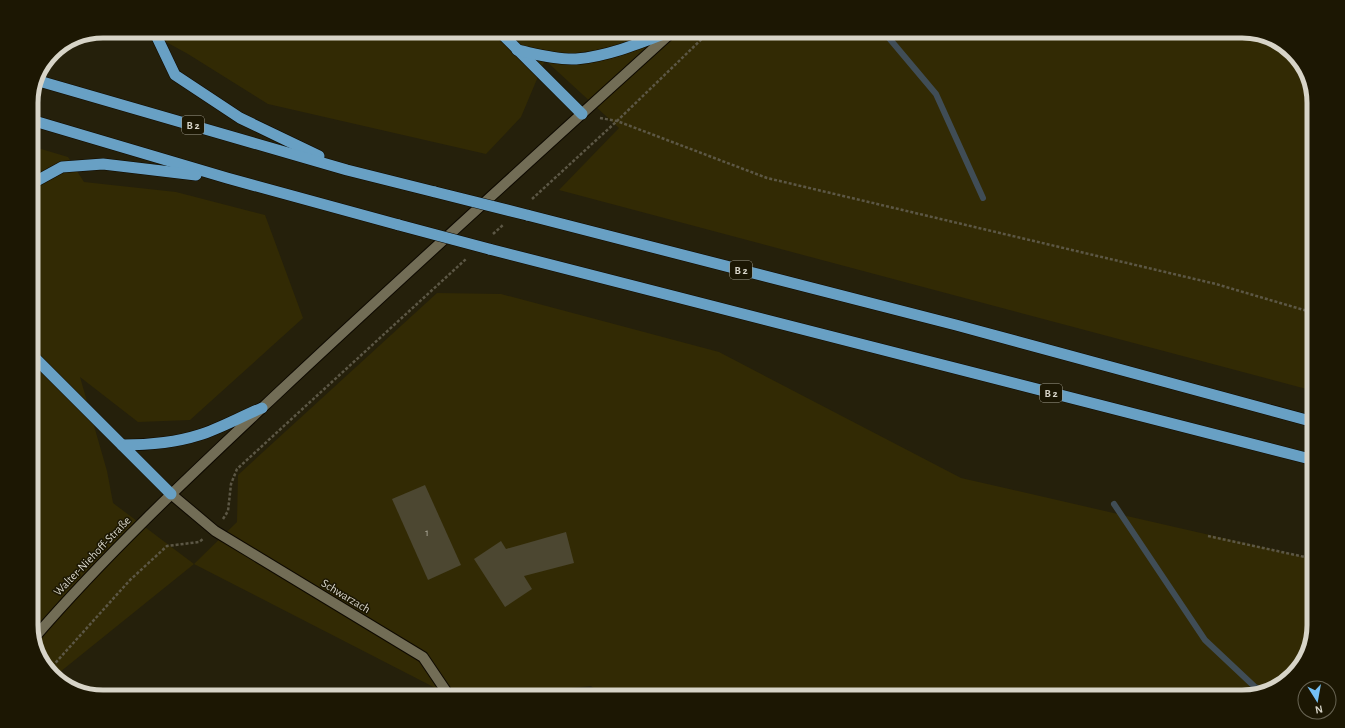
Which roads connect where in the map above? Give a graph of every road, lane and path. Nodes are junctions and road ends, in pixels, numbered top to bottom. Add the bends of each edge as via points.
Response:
1 (157, 38) edge
2 (506, 38) edge
3 (653, 38) edge
4 (664, 38) edge
5 (703, 38) edge
6 (517, 50) junction
7 (42, 82) edge
8 (582, 114) junction
9 (616, 121) junction
10 (38, 122) edge
11 (347, 170) junction
12 (227, 178) junction
13 (38, 180) edge
14 (529, 202) dead end
15 (506, 223) dead end
16 (489, 244) junction
17 (470, 255) dead end
18 (1307, 311) edge
19 (38, 361) edge
20 (262, 408) junction
21 (1307, 420) edge
22 (122, 445) junction
23 (1307, 458) edge
24 (171, 494) junction
25 (215, 531) junction
26 (1208, 536) dead end
27 (1307, 557) edge
28 (38, 633) edge
29 (53, 666) edge
30 (445, 690) edge

1 - 11 highway via 175,75 240,118
2 - 6 highway
3 - 6 highway via 614,52 575,59
4 - 8 main road, Walter-Niehoff-Straße
5 - 9 path
6 - 8 highway
7 - 11 highway, B 2
8 - 9 path
8 - 20 main road, Walter-Niehoff-Straße
9 - 14 path
9 - 18 path via 767,178 1216,284
10 - 12 highway, B 2
11 - 21 highway, B 2, bridge via 963,327
12 - 13 highway via 104,164 62,167
12 - 16 highway, B 2, bridge via 399,225
15 - 16 path
16 - 23 highway, B 2
17 - 25 path via 237,469 231,484 228,511
19 - 22 highway
20 - 22 highway via 199,435 169,442
20 - 24 main road, Walter-Niehoff-Straße
22 - 24 highway
24 - 25 main road, Schwarzach
24 - 28 main road, Walter-Niehoff-Straße
25 - 29 path via 199,542 167,546 130,580
25 - 30 main road, Schwarzach via 423,657
26 - 27 path

